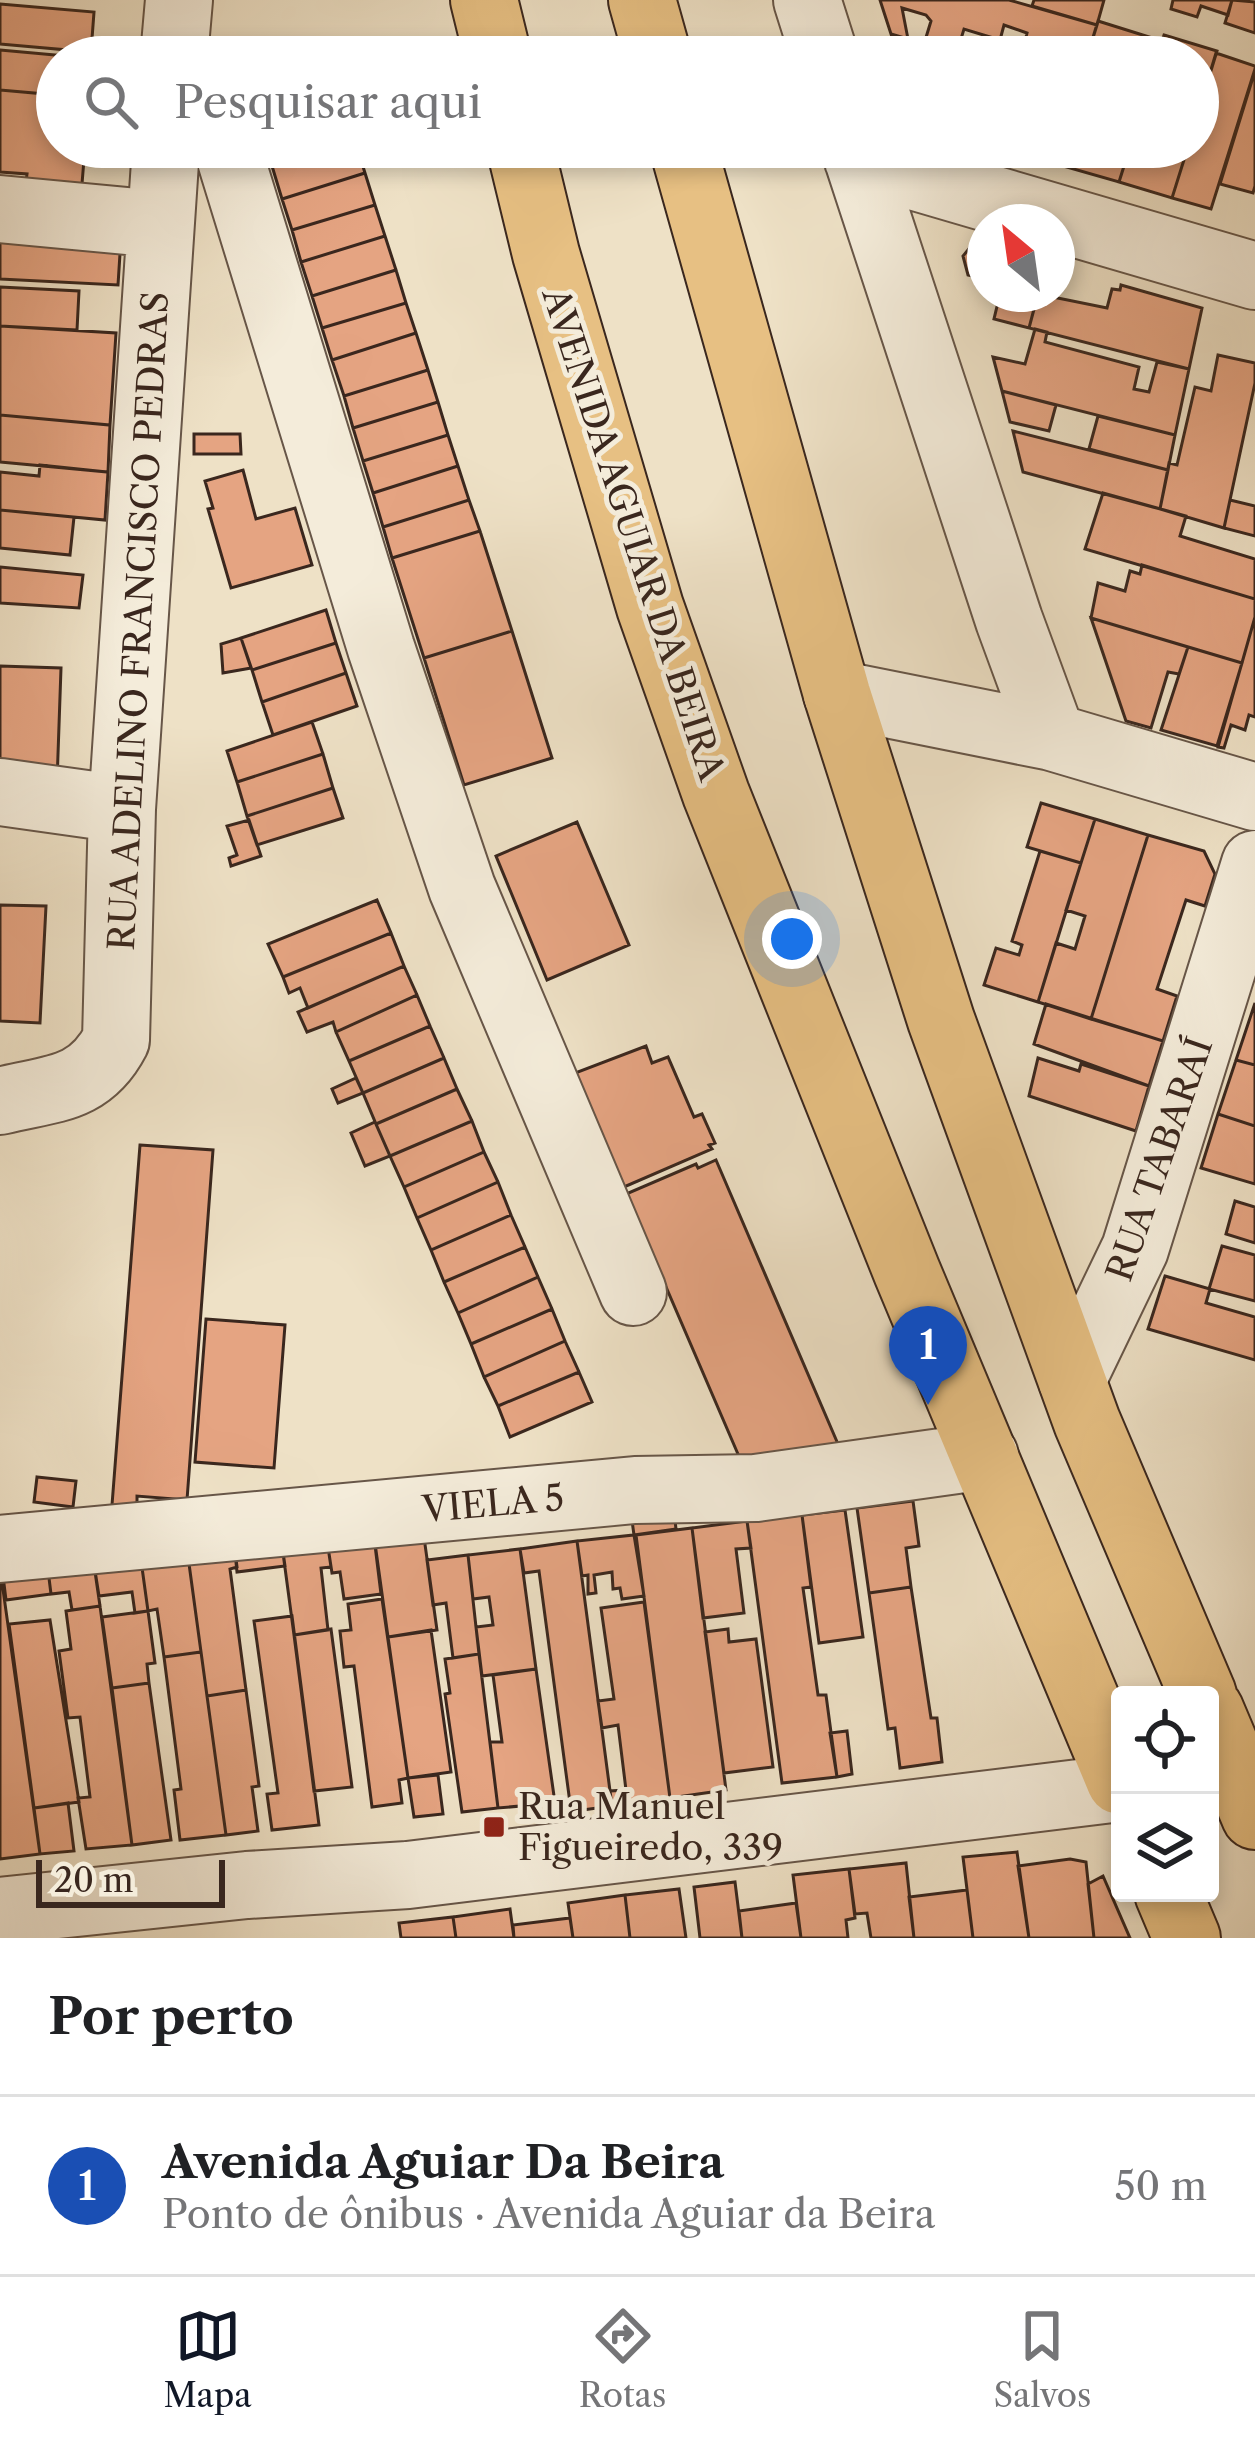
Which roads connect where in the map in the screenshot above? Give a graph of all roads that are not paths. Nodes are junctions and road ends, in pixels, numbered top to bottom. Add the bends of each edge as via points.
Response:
1 (484, 0) edge
2 (642, 0) edge
3 (807, 0) edge
4 (493, 36) edge
5 (652, 36) edge
6 (818, 36) edge
7 (164, 168) edge
8 (233, 168) edge
9 (525, 168) edge
10 (689, 168) edge
11 (861, 168) edge
12 (905, 168) edge
13 (0, 209) edge
14 (159, 224) junction
15 (1255, 275) edge
16 (837, 694) junction
17 (1052, 737) junction
18 (0, 792) edge
19 (1255, 797) edge
20 (122, 809) junction
21 (1255, 864) edge
22 (0, 1101) edge
23 (633, 1292) dead end
24 (1072, 1380) junction
25 (985, 1456) junction
26 (0, 1549) edge
27 (1200, 1686) edge
28 (1219, 1731) edge
29 (1111, 1763) edge
30 (1111, 1786) edge
31 (1255, 1816) edge
32 (1172, 1902) edge
33 (0, 1912) edge
34 (250, 1912) edge
35 (1187, 1938) edge

1 - 4 main road
2 - 5 main road
3 - 6 street
7 - 14 street, RUA ADELINO FRANCISCO PEDRAS
8 - 23 street via 462,888
9 - 25 main road, AVENIDA AGUIAR DA BEIRA via 650,607 708,773
10 - 16 main road
11 - 17 street
12 - 15 street
13 - 14 street
14 - 20 street, RUA ADELINO FRANCISCO PEDRAS
16 - 17 street
16 - 24 main road via 941,1020
17 - 19 street
18 - 20 street
20 - 22 street, RUA ADELINO FRANCISCO PEDRAS via 116,1040 82,1082
21 - 24 street, RUA TABARAÍ via 1135,1249
24 - 27 main road
25 - 26 street, VIELA 5 via 757,1488 635,1490
25 - 29 main road, AVENIDA AGUIAR DA BEIRA
28 - 31 main road
30 - 34 street via 408,1875
32 - 35 main road
33 - 34 street

